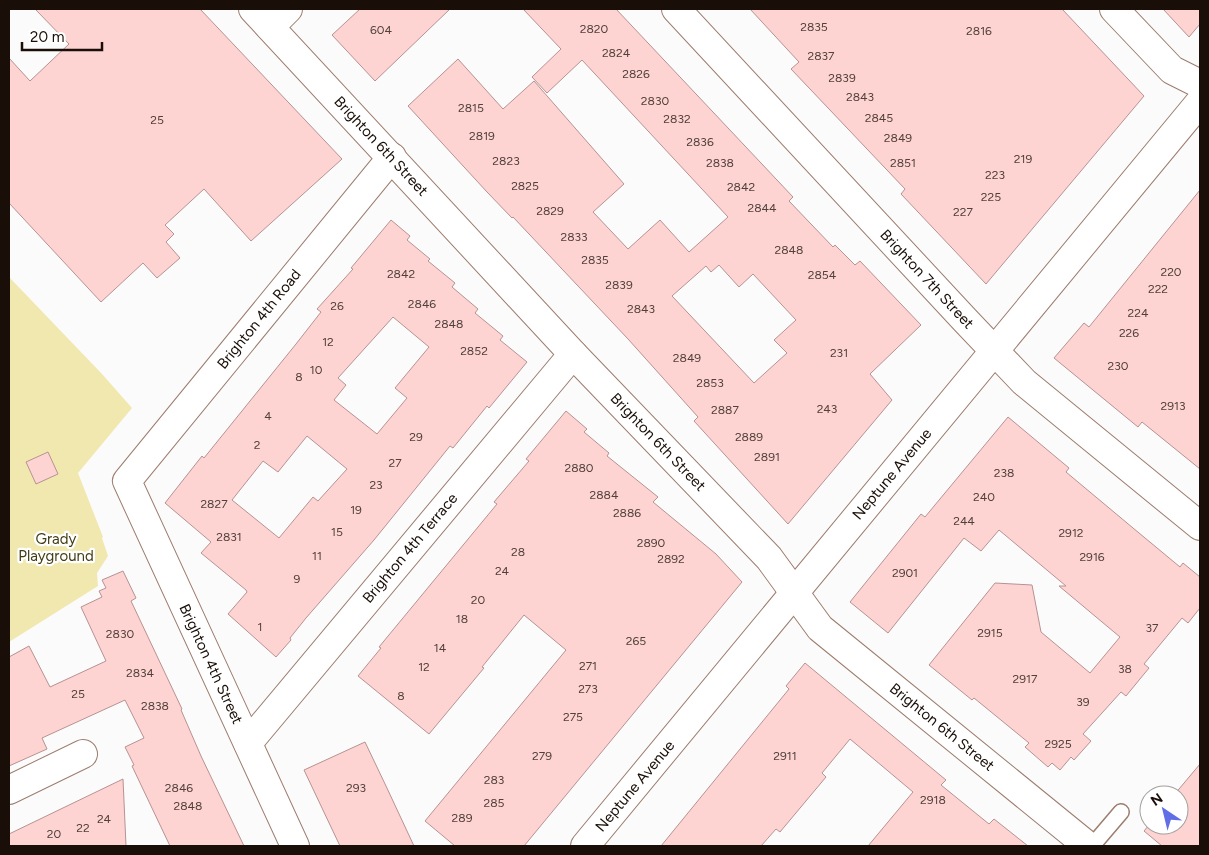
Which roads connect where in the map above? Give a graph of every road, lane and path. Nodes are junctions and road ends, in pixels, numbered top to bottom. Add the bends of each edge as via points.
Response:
1 (676, 9) edge
2 (1114, 9) edge
3 (270, 15) edge
4 (1200, 84) edge
5 (1200, 102) edge
6 (392, 157) junction
7 (994, 351) junction
8 (573, 354) junction
9 (126, 481) joint
10 (1200, 526) edge
11 (795, 593) junction
12 (248, 743) junction
13 (83, 754) dead end
14 (9, 790) edge
15 (1121, 812) dead end
16 (295, 846) edge
17 (585, 846) edge
18 (1088, 846) edge
19 (1092, 846) edge

1 - 7 street, Brighton 7th Street
2 - 4 street via 1172,70
3 - 6 street, Brighton 6th Street
5 - 7 street, Neptune Avenue
6 - 8 street, Brighton 6th Street
6 - 9 street, Brighton 4th Road
7 - 10 street, Brighton 7th Street via 1024,382
7 - 11 street, Neptune Avenue
8 - 11 street, Brighton 6th Street via 769,558
8 - 12 street, Brighton 4th Terrace
9 - 12 street, Brighton 4th Street
11 - 17 street, Neptune Avenue
11 - 18 street, Brighton 6th Street via 820,628
12 - 16 street, Brighton 4th Street
13 - 14 street
15 - 19 lane

